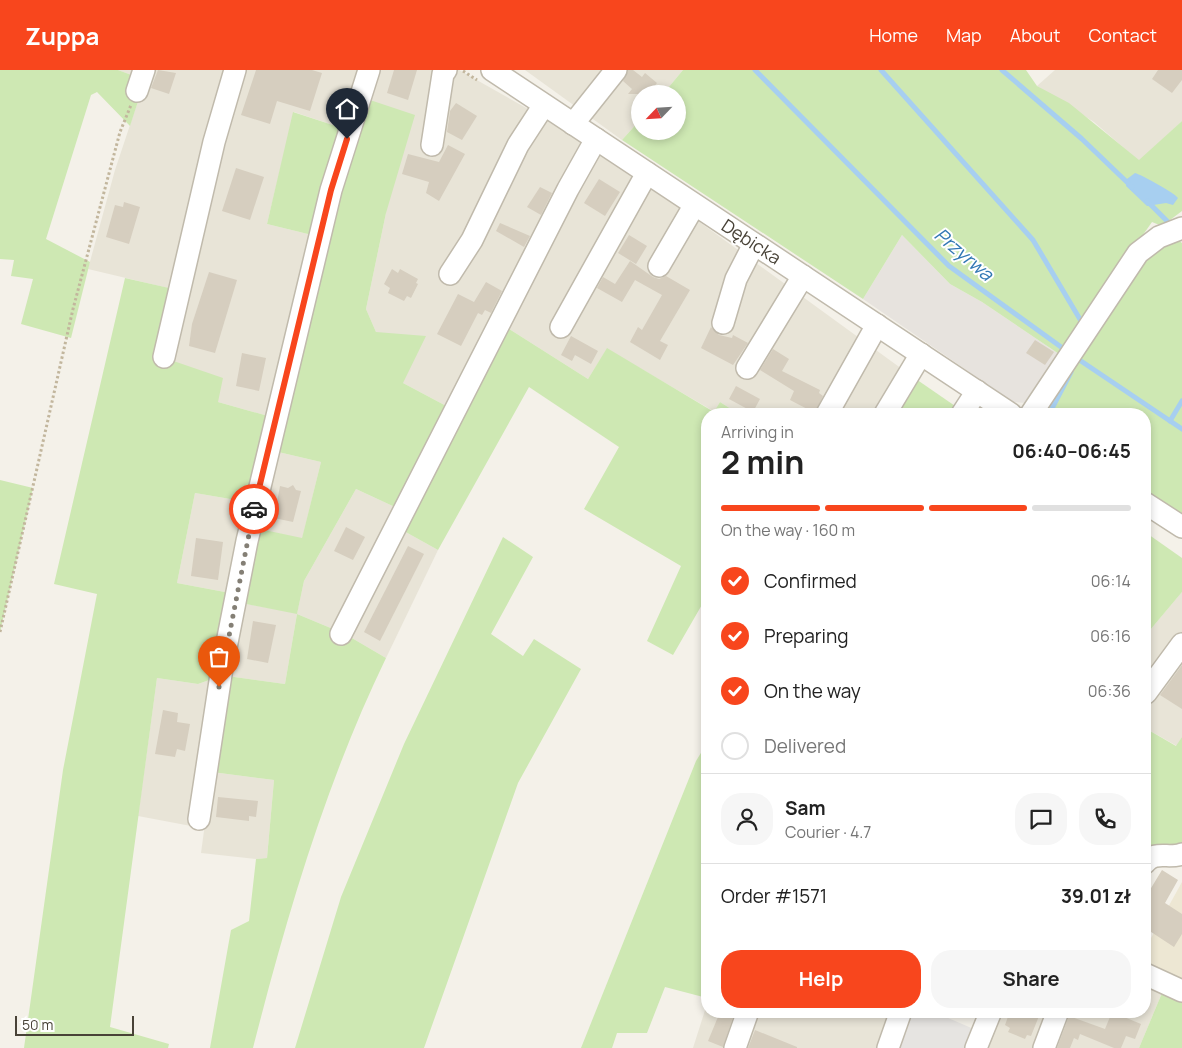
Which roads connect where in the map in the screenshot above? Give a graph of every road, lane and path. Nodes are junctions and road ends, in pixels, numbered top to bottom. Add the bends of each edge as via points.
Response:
1 (144, 70) edge
2 (235, 70) edge
3 (369, 70) edge
4 (446, 70) edge
5 (492, 70) edge
6 (616, 70) edge
7 (137, 91) joint
8 (544, 105) junction
9 (573, 124) junction
10 (596, 140) junction
11 (432, 145) dead end
12 (647, 173) junction
13 (694, 206) junction
14 (1182, 228) edge
15 (754, 244) junction
16 (659, 266) dead end
17 (450, 274) dead end
18 (803, 276) junction
19 (723, 323) dead end
20 (877, 325) junction
21 (562, 327) dead end
22 (920, 354) junction
23 (164, 357) dead end
24 (747, 368) dead end
25 (977, 391) junction
26 (830, 408) edge
27 (888, 408) edge
28 (966, 408) edge
29 (1002, 408) edge
30 (1035, 408) edge
31 (1151, 507) edge
32 (1182, 527) edge
33 (0, 632) edge
34 (341, 634) dead end
35 (1182, 644) edge
36 (1151, 686) edge
37 (199, 819) dead end
38 (1182, 854) edge
39 (1151, 857) edge
40 (1151, 977) edge
41 (1182, 991) edge
42 (746, 1018) edge
43 (756, 1018) edge
44 (898, 1018) edge
45 (988, 1018) edge
46 (1055, 1018) edge
47 (735, 1048) edge
48 (747, 1048) edge
49 (888, 1048) edge
50 (976, 1048) edge
51 (1044, 1048) edge

1 - 7 street
2 - 23 street via 214,142
3 - 37 street via 331,190 247,541 222,668
4 - 11 street
5 - 8 street, Dębicka
6 - 9 street
7 - 33 path via 120,132 73,309
8 - 9 street, Dębicka
8 - 17 street via 518,145 472,240
9 - 10 street, Dębicka
10 - 12 street, Dębicka
10 - 34 street
12 - 13 street, Dębicka
12 - 21 street
13 - 15 street, Dębicka
13 - 16 street
14 - 30 street via 1159,237 1138,253
15 - 18 street, Dębicka
15 - 19 street via 736,279
18 - 20 street, Dębicka
18 - 24 street
20 - 22 street, Dębicka
20 - 26 street
22 - 25 street, Dębicka
22 - 27 street
25 - 28 street
25 - 29 street, Dębicka
31 - 32 street
35 - 36 street
38 - 39 street
40 - 41 street
42 - 47 street
43 - 48 street
44 - 49 street
45 - 50 street
46 - 51 street

